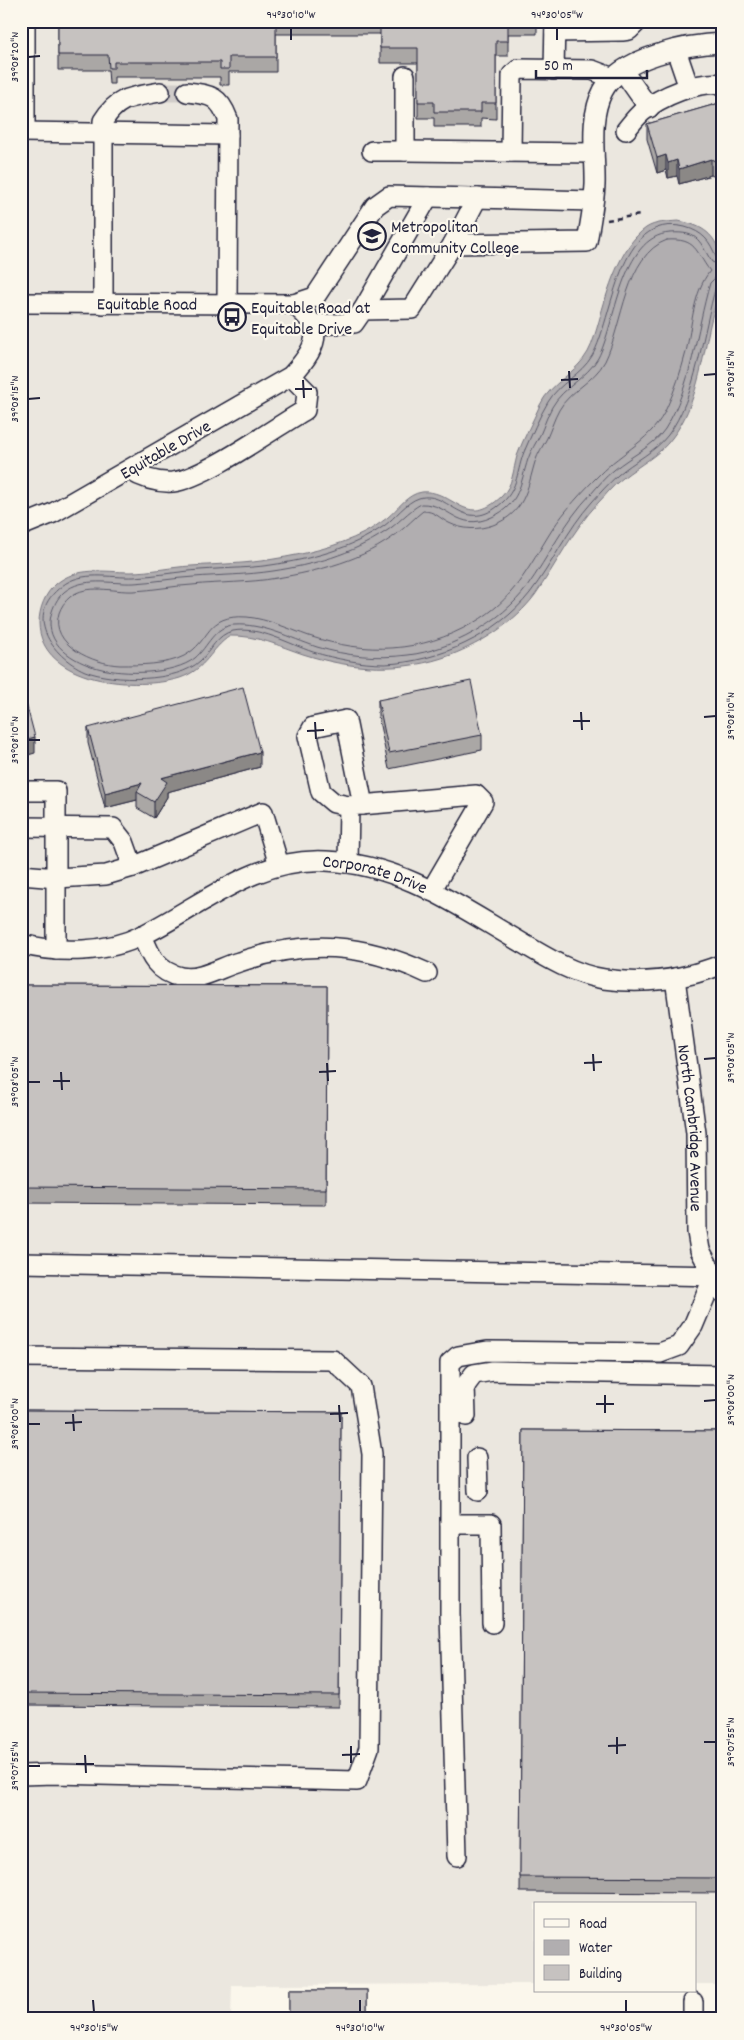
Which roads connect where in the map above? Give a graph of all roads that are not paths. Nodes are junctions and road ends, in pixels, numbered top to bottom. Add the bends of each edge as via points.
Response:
1 (26, 21) edge
2 (638, 21) edge
3 (555, 27) edge
4 (723, 43) edge
5 (23, 49) edge
6 (676, 50) junction
7 (554, 70) junction
8 (618, 75) junction
9 (405, 76) dead end
10 (723, 84) edge
11 (23, 85) edge
12 (688, 88) junction
13 (160, 92) tunnel mouth
14 (187, 92) tunnel mouth
15 (649, 108) junction
16 (626, 130) dead end
17 (23, 132) edge
18 (102, 133) junction
19 (228, 135) junction
20 (372, 151) dead end
21 (405, 151) junction
22 (511, 152) junction
23 (594, 152) junction
24 (428, 197) junction
25 (477, 198) junction
26 (593, 201) junction
27 (453, 244) junction
28 (21, 303) edge
29 (103, 304) junction
30 (227, 304) junction
31 (294, 304) junction
32 (363, 310) junction
33 (313, 325) junction
34 (296, 370) junction
35 (129, 470) junction
36 (21, 526) edge
37 (21, 791) edge
38 (21, 827) edge
39 (56, 828) junction
40 (348, 863) junction
41 (279, 865) junction
42 (133, 867) junction
43 (21, 875) edge
44 (57, 878) junction
45 (431, 891) junction
46 (142, 935) junction
47 (21, 944) edge
48 (56, 950) junction
49 (723, 964) edge
50 (427, 973) dead end
51 (675, 978) junction
52 (21, 1263) edge
53 (718, 1276) edge
54 (723, 1293) edge
55 (21, 1358) edge
56 (723, 1375) edge
57 (466, 1416) dead end
58 (450, 1474) junction
59 (477, 1474) dead end
60 (450, 1524) junction
61 (492, 1623) dead end
62 (21, 1775) edge
63 (457, 1856) dead end

1 - 5 street
2 - 3 street via 629,30 622,31
3 - 7 street
4 - 6 street via 697,44
5 - 11 street
6 - 8 street via 633,65
6 - 12 street
7 - 8 street via 592,70
7 - 22 street via 519,69 512,75
8 - 15 street
8 - 23 street via 602,92 595,119
9 - 21 street
10 - 12 street
11 - 17 street
12 - 15 street
13 - 18 street via 124,99 109,111 103,121
14 - 19 street via 212,96 223,106 228,119
15 - 16 street
17 - 18 street
18 - 19 street
18 - 29 street
19 - 30 street
20 - 21 street
21 - 22 street
22 - 23 street
23 - 26 street
24 - 25 street
24 - 31 street via 389,196 375,206 315,297
24 - 32 street
25 - 26 street
25 - 27 street
26 - 27 street via 587,242
27 - 32 street via 412,309
28 - 29 street, Equitable Road
29 - 30 street, Equitable Road
30 - 31 street, Equitable Road
31 - 33 street
32 - 33 street via 354,323
33 - 34 street via 315,340
34 - 35 street, Equitable Drive
34 - 35 street via 307,392 305,410 199,474 173,482 143,479
35 - 36 street, Equitable Drive via 53,513
37 - 39 street via 56,791
38 - 39 street
39 - 42 street via 113,828 124,842
39 - 44 street
40 - 41 street, Corporate Drive via 304,861
40 - 45 street, Corporate Drive via 365,864 406,877
40 - 45 street via 356,805 476,795 483,802
41 - 42 street via 263,812
41 - 46 street, Corporate Drive via 246,876
42 - 44 street via 106,875
43 - 44 street
44 - 48 street
45 - 51 street, Corporate Drive via 558,964 603,979 639,982
46 - 48 street, Corporate Drive via 119,944
46 - 50 street via 157,966 182,978 198,977 265,954 311,947 370,952
47 - 48 street, Corporate Drive
49 - 51 street, Corporate Drive
51 - 53 street, North Cambridge Avenue via 696,1133 700,1250
52 - 53 street
53 - 54 street, North Cambridge Avenue
53 - 58 street via 679,1346 660,1353 487,1351 458,1356 450,1363
55 - 62 street via 333,1360 361,1386 372,1454 370,1748 357,1781
56 - 57 street via 493,1371 474,1374 464,1386
58 - 59 street
58 - 60 street
60 - 61 street via 491,1524
60 - 63 street

